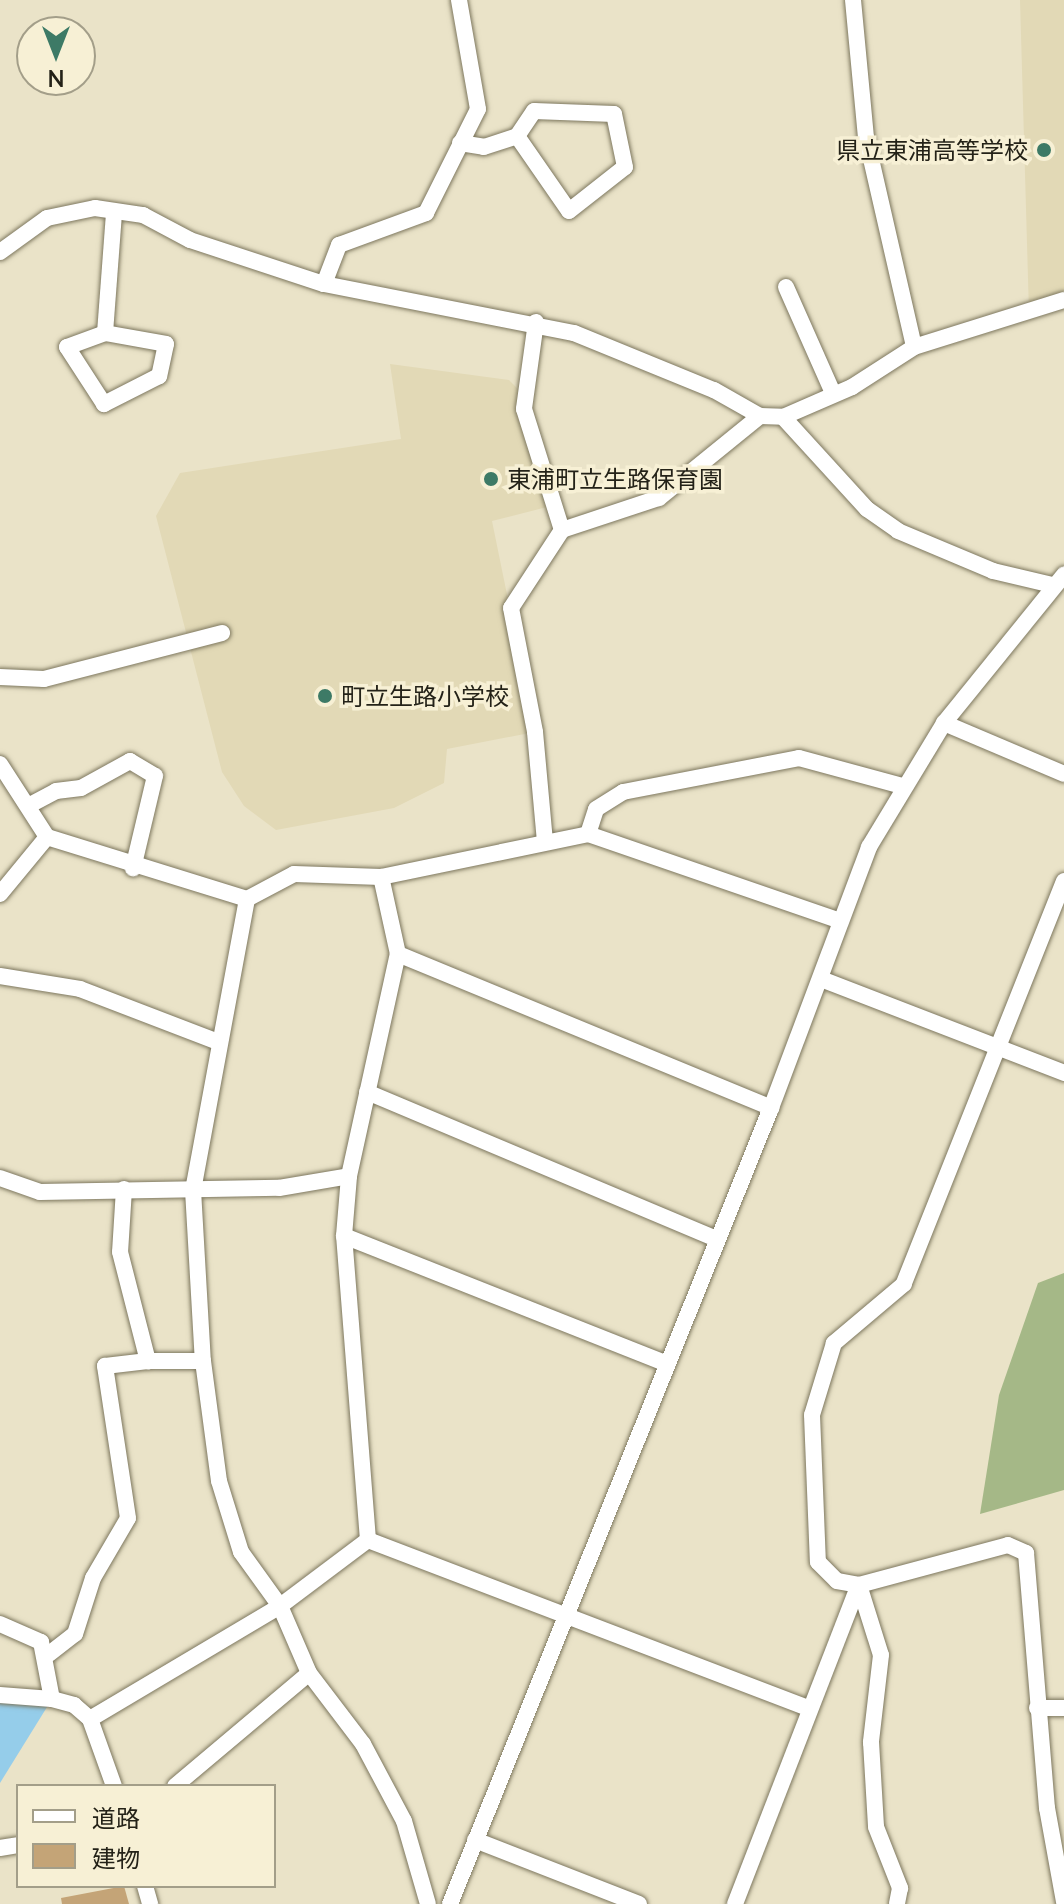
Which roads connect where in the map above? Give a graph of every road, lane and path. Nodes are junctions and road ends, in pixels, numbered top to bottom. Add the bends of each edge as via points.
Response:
1 (459, 0) edge
2 (853, 0) edge
3 (517, 136) junction
4 (460, 143) junction
5 (114, 212) junction
6 (0, 252) edge
7 (324, 284) junction
8 (786, 287) dead end
9 (1064, 300) edge
10 (536, 322) junction
11 (105, 333) junction
12 (914, 347) junction
13 (833, 393) junction
14 (760, 416) junction
15 (783, 417) junction
16 (562, 530) junction
17 (1058, 580) edge
18 (222, 633) dead end
19 (0, 677) edge
20 (944, 723) junction
21 (0, 764) edge
22 (1064, 774) edge
23 (902, 786) junction
24 (28, 806) junction
25 (588, 834) junction
26 (47, 837) junction
27 (545, 841) junction
28 (133, 868) junction
29 (381, 877) junction
30 (1064, 881) edge
31 (0, 894) edge
32 (247, 899) junction
33 (838, 920) junction
34 (398, 954) junction
35 (0, 976) edge
36 (821, 979) junction
37 (218, 1042) junction
38 (1002, 1049) junction
39 (1064, 1073) edge
40 (367, 1092) junction
41 (771, 1108) junction
42 (349, 1176) junction
43 (0, 1178) edge
44 (124, 1189) junction
45 (193, 1190) junction
46 (344, 1236) junction
47 (717, 1239) junction
48 (148, 1361) junction
49 (203, 1361) junction
50 (668, 1364) junction
51 (368, 1540) junction
52 (859, 1585) junction
53 (280, 1606) junction
54 (568, 1618) junction
55 (0, 1624) edge
56 (49, 1654) junction
57 (309, 1673) junction
58 (0, 1695) edge
59 (52, 1699) junction
60 (1037, 1708) junction
61 (1064, 1708) edge
62 (810, 1709) junction
63 (90, 1719) junction
64 (113, 1784) edge
65 (177, 1784) edge
66 (1056, 1808) edge
67 (475, 1840) junction
68 (1063, 1898) edge
69 (428, 1904) edge
70 (450, 1904) edge
71 (639, 1904) edge
72 (735, 1904) edge
73 (897, 1904) edge

1 - 4 street via 478,109
2 - 12 street via 866,137
3 - 3 street via 569,211 625,167 614,114 534,111
3 - 4 street via 484,147
4 - 7 street via 426,213 339,245
5 - 6 street via 95,208 47,218
5 - 7 street via 143,215 190,240
5 - 11 street
7 - 10 street
8 - 13 street
9 - 12 street
10 - 14 street via 714,390
10 - 16 street via 524,409
11 - 11 street via 67,347 104,404 159,376 166,344
12 - 13 street
13 - 15 street
14 - 15 street
14 - 16 street via 659,498
15 - 17 street via 867,509 898,531 993,571
16 - 27 street via 511,608 535,732
17 - 20 street
18 - 19 street via 44,679
20 - 22 street
20 - 23 street
21 - 24 street
23 - 25 street via 843,765 786,759 623,792 596,809
23 - 33 street
24 - 26 street
24 - 28 street via 56,791 81,788 130,761 155,776
25 - 27 street
25 - 33 street
26 - 28 street
26 - 31 street
27 - 29 street
28 - 32 street
29 - 32 street via 294,874
29 - 34 street
30 - 38 street
32 - 37 street
33 - 36 street
34 - 40 street
34 - 41 street
35 - 37 street via 80,989
36 - 38 street
36 - 41 street
37 - 45 street
38 - 39 street
38 - 52 street via 904,1284 834,1343 813,1404 818,1562 837,1581
40 - 42 street
40 - 47 street
41 - 47 street
42 - 45 street via 279,1188
42 - 46 street
43 - 44 street via 40,1192
44 - 45 street
44 - 48 street via 120,1252
45 - 49 street
46 - 50 street
46 - 51 street
47 - 50 street
48 - 49 street
48 - 56 street via 105,1366 128,1518 93,1578 75,1634
49 - 53 street via 224,1508 241,1552
50 - 54 street
51 - 53 street
51 - 54 street
52 - 60 street via 1008,1545 1026,1553
52 - 62 street
52 - 73 street via 881,1655 871,1742 875,1813 900,1888
53 - 57 street
53 - 63 street
54 - 62 street
54 - 67 street
55 - 56 street via 41,1642
56 - 59 street
57 - 65 street
57 - 69 street via 363,1744 404,1821
58 - 59 street
59 - 63 street via 74,1705
60 - 61 street
60 - 66 street
62 - 72 street
63 - 64 street
66 - 68 street
67 - 70 street
67 - 71 street

